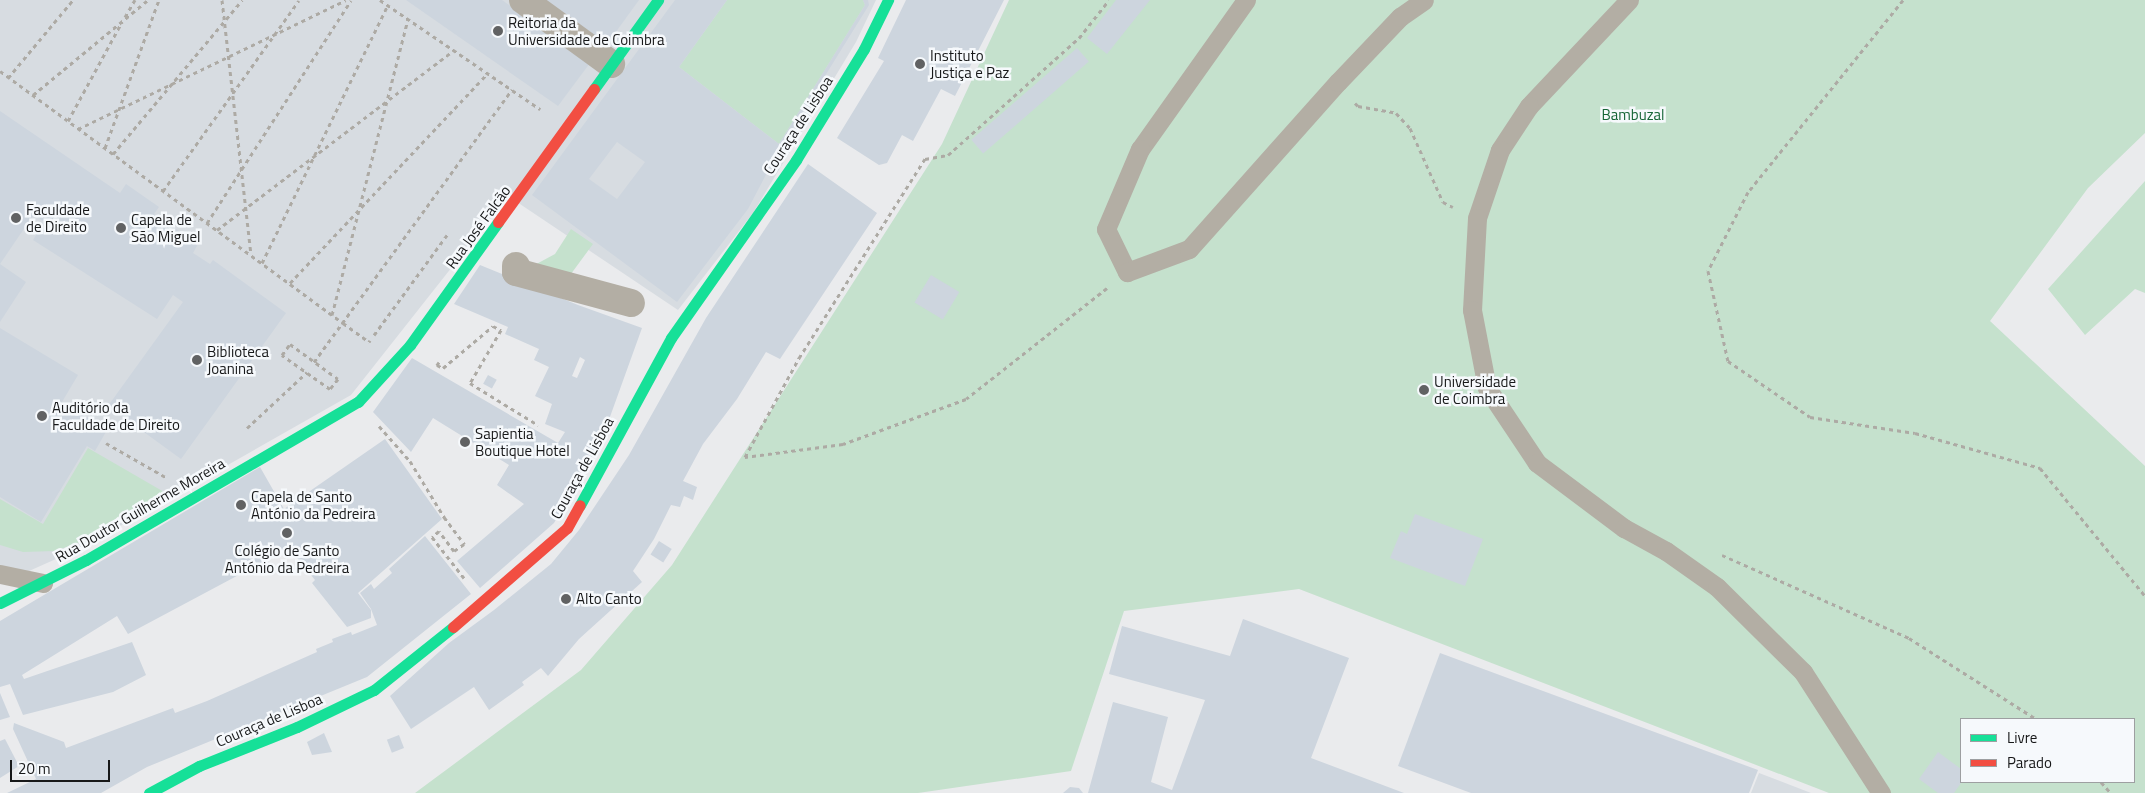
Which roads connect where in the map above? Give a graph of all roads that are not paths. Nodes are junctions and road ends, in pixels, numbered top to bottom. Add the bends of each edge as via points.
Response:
1 (523, 0) edge
2 (658, 0) edge
3 (888, 0) edge
4 (1246, 0) edge
5 (1424, 0) edge
6 (1629, 0) edge
7 (611, 64) junction
8 (516, 266) dead end
9 (631, 303) dead end
10 (292, 440) joint
11 (0, 574) edge
12 (43, 583) junction
13 (0, 603) edge
14 (149, 793) edge
15 (1881, 793) edge

1 - 7 street
2 - 7 street, Rua José Falcão
3 - 14 street, Couraça de Lisboa via 864,49 796,160 685,315 567,528 483,602 374,690 297,727 199,766
4 - 5 lane via 1140,150 1106,229 1126,272 1189,249 1338,82 1400,17
6 - 15 lane via 1529,106 1500,150 1477,218 1472,310 1487,388 1537,463 1624,528 1666,551 1717,587 1804,672
7 - 10 street, Rua José Falcão via 410,346 358,402
8 - 9 street via 516,272
10 - 12 street, Rua Doutor Guilherme Moreira
11 - 12 lane
12 - 13 street, Rua Doutor Guilherme Moreira

